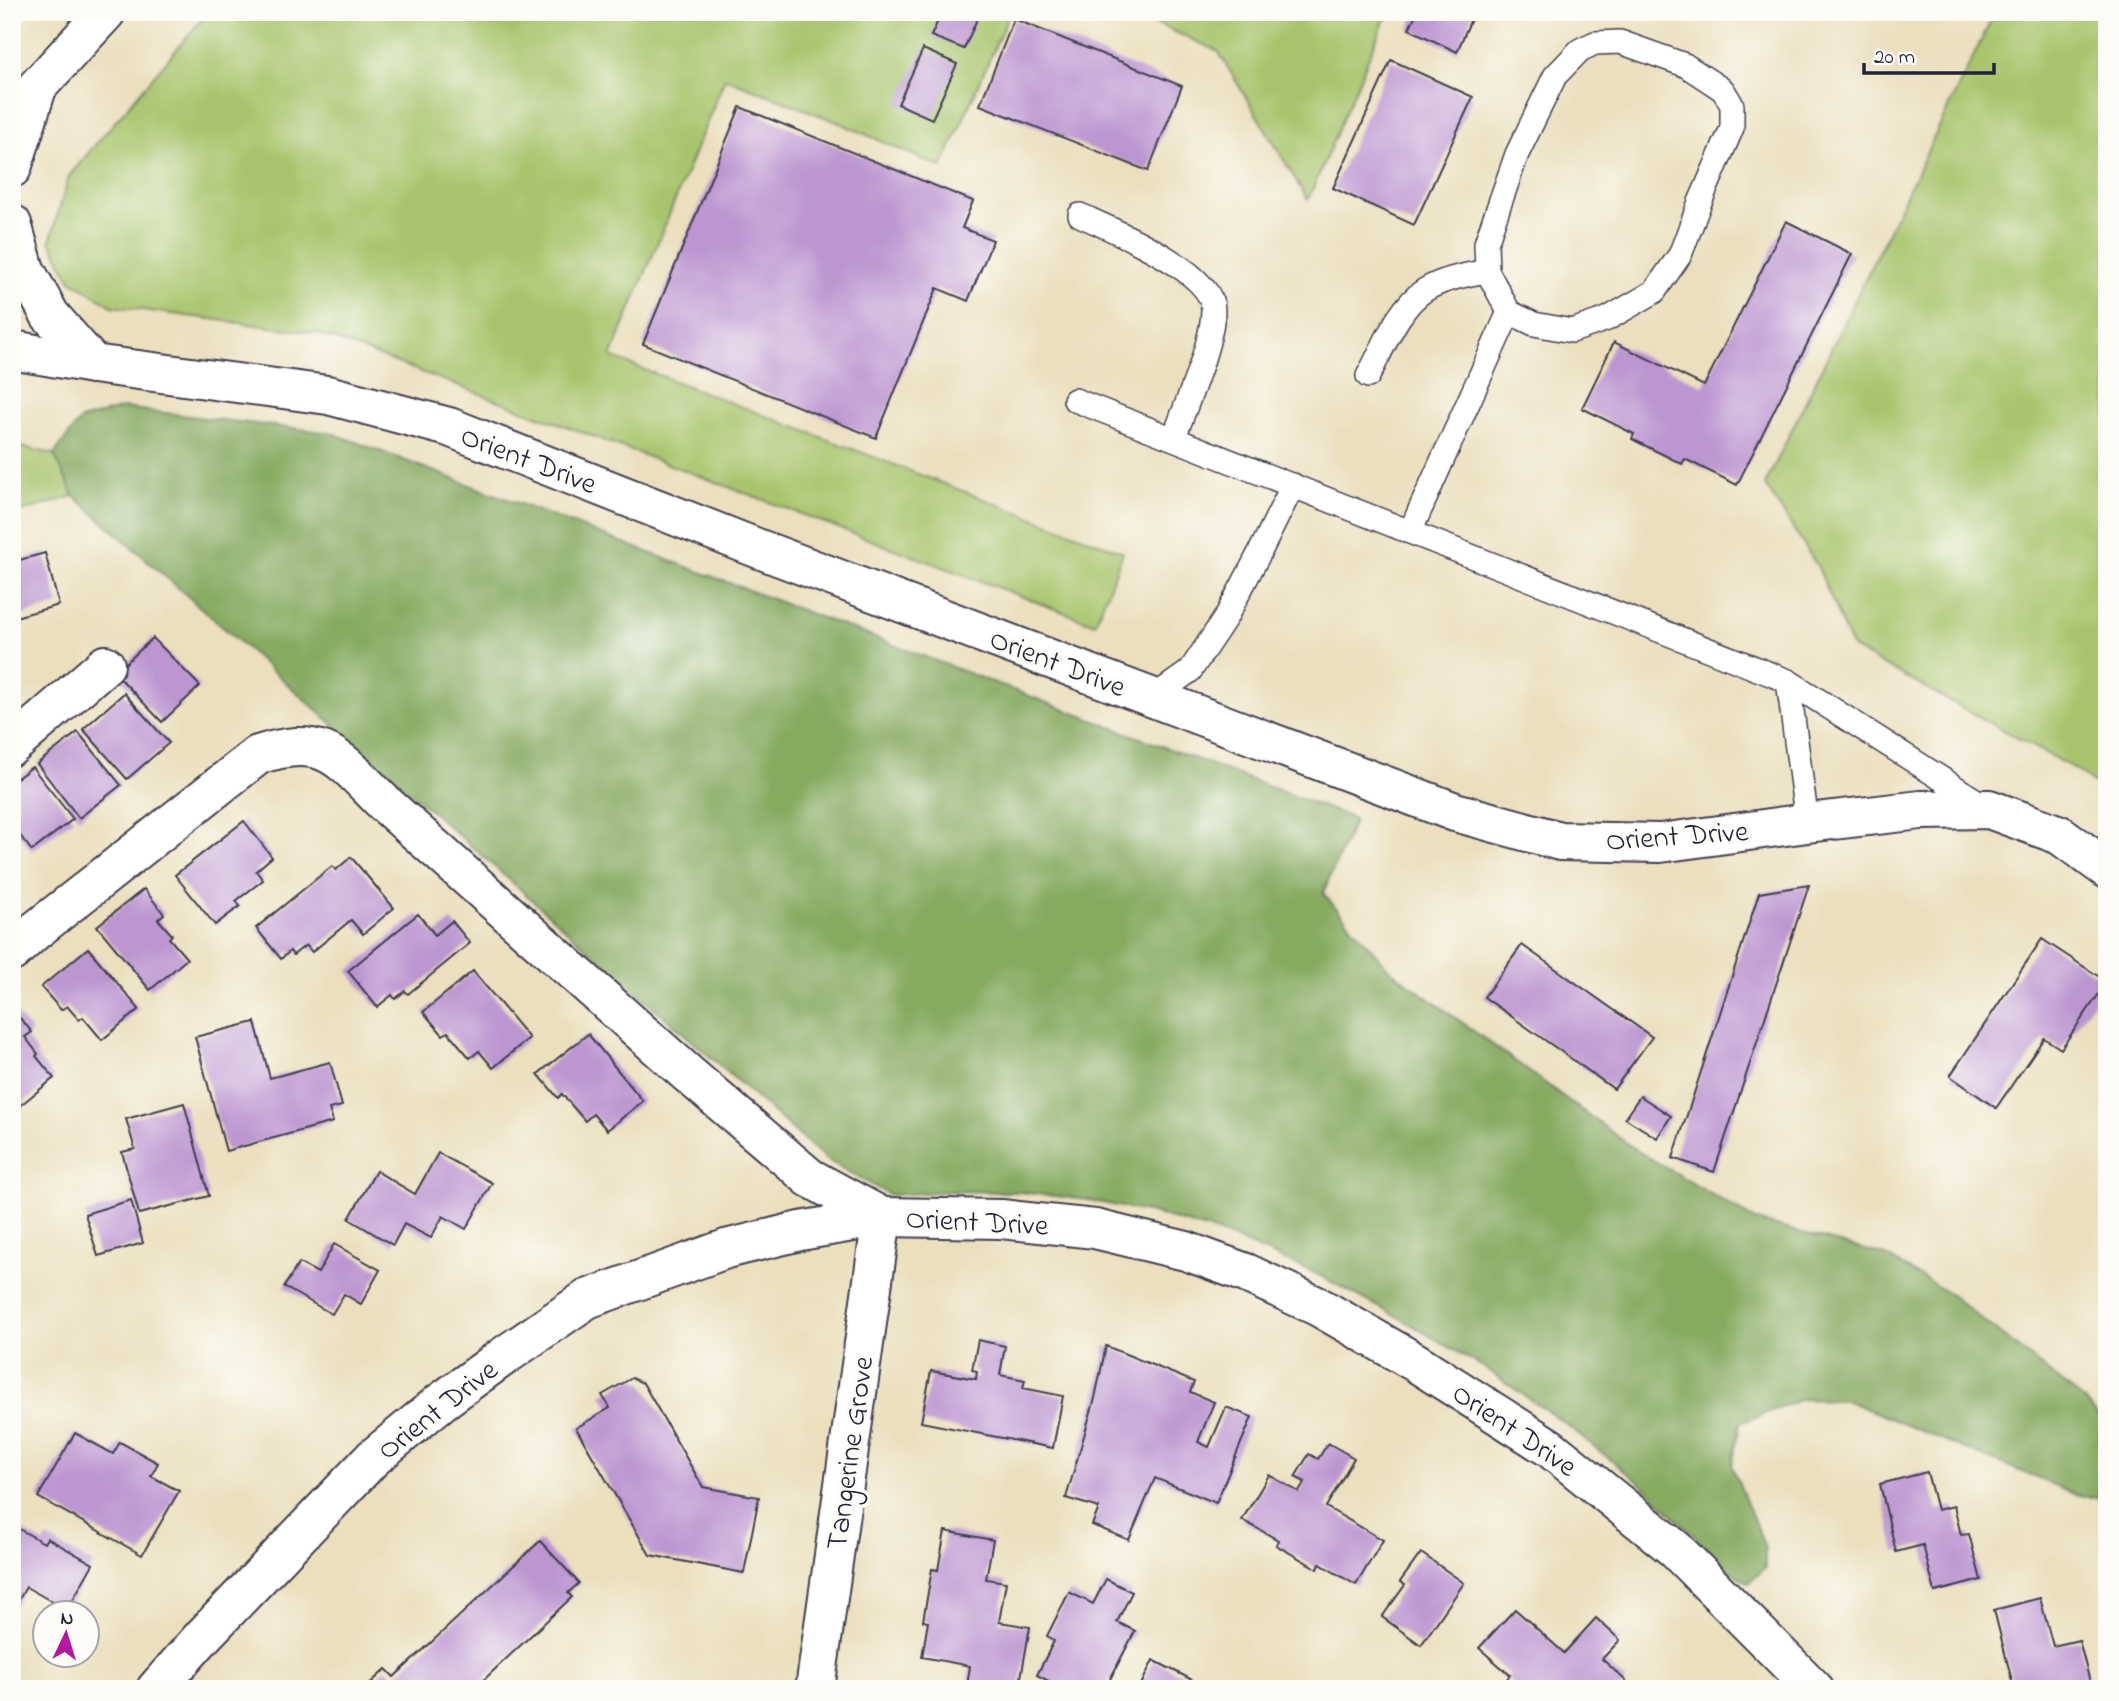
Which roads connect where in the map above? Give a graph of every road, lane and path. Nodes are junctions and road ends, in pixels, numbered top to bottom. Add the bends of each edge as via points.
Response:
1 (106, 12) edge
2 (38, 86) junction
3 (12, 114) edge
4 (12, 168) edge
5 (1080, 215) dead end
6 (12, 223) edge
7 (1487, 271) junction
8 (1509, 312) junction
9 (13, 350) edge
10 (93, 364) junction
11 (1368, 376) dead end
12 (1075, 400) dead end
13 (1174, 438) junction
14 (1293, 485) junction
15 (1410, 532) junction
16 (105, 665) dead end
17 (1788, 681) junction
18 (1152, 698) junction
19 (12, 746) edge
20 (1989, 809) junction
21 (1807, 822) junction
22 (2107, 869) edge
23 (12, 952) edge
24 (882, 1217) junction
25 (156, 1689) edge
26 (815, 1689) edge
27 (1814, 1689) edge

1 - 2 street
2 - 3 street
2 - 4 street
5 - 13 lane via 1189,273 1213,306 1202,358
6 - 10 street via 25,270 50,315
7 - 8 lane
7 - 8 lane via 1486,243 1517,154 1555,76 1580,50 1595,43 1620,42 1685,65 1723,90 1732,105 1732,128 1680,254 1654,292 1607,319 1572,331 1534,324
7 - 11 lane via 1449,279 1424,291 1405,308
8 - 15 lane
9 - 10 street, Orient Drive
10 - 18 street, Orient Drive via 328,395 449,427
12 - 13 lane
13 - 14 lane
14 - 15 lane
14 - 18 lane via 1219,628 1190,671
15 - 17 lane
16 - 19 street
17 - 20 lane
17 - 21 lane
18 - 21 street, Orient Drive via 1455,812 1560,841 1660,843
20 - 21 street, Orient Drive via 1921,810
20 - 22 street, Orient Drive via 2060,835
23 - 24 street via 258,755 283,747 323,751 342,761 688,1074 810,1178
24 - 25 street, Orient Drive via 726,1249 587,1299 441,1402 373,1458
24 - 26 street, Tangerine Grove
24 - 27 street, Orient Drive via 1000,1219 1095,1229 1186,1251 1319,1307 1550,1448 1675,1549

